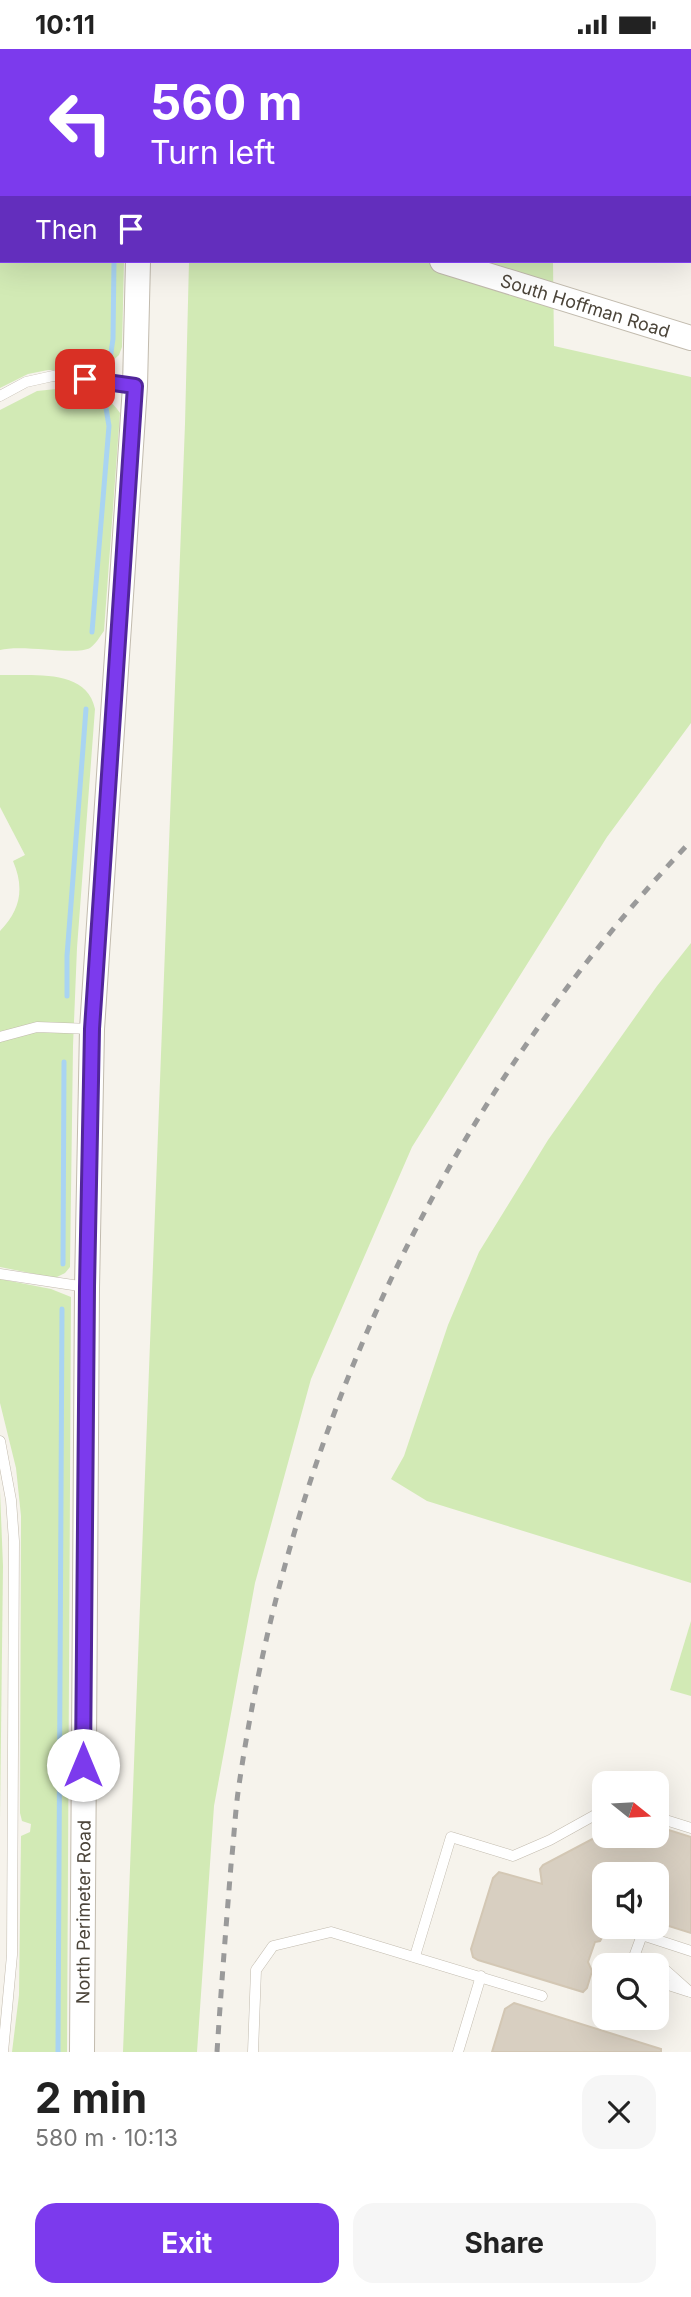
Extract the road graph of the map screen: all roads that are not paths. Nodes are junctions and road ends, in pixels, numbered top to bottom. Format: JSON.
{"nodes":[{"id":1,"x":138,"y":263,"type":"edge"},
{"id":2,"x":448,"y":263,"type":"edge"},
{"id":3,"x":691,"y":338,"type":"edge"},
{"id":4,"x":135,"y":386,"type":"junction"},
{"id":5,"x":0,"y":396,"type":"edge"},
{"id":6,"x":92,"y":1029,"type":"junction"},
{"id":7,"x":0,"y":1037,"type":"edge"},
{"id":8,"x":0,"y":1274,"type":"edge"},
{"id":9,"x":87,"y":1287,"type":"junction"},
{"id":10,"x":0,"y":1441,"type":"edge"},
{"id":11,"x":592,"y":1817,"type":"edge"},
{"id":12,"x":669,"y":1821,"type":"edge"},
{"id":13,"x":691,"y":1828,"type":"edge"},
{"id":14,"x":691,"y":1951,"type":"edge"},
{"id":15,"x":636,"y":1953,"type":"edge"},
{"id":16,"x":415,"y":1956,"type":"junction"},
{"id":17,"x":669,"y":1973,"type":"edge"},
{"id":18,"x":481,"y":1976,"type":"junction"},
{"id":19,"x":669,"y":1985,"type":"edge"},
{"id":20,"x":690,"y":1992,"type":"edge"},
{"id":21,"x":542,"y":1996,"type":"dead end"},
{"id":22,"x":3,"y":2052,"type":"edge"},
{"id":23,"x":82,"y":2052,"type":"edge"},
{"id":24,"x":253,"y":2052,"type":"edge"},
{"id":25,"x":458,"y":2052,"type":"edge"}],
"edges":[{"from":1,"to":4,"type":"street","name":"North Perimeter Road"},
{"from":2,"to":3,"type":"street","name":"South Hoffman Road"},
{"from":4,"to":5,"type":"lane"},
{"from":4,"to":6,"type":"street","name":"North Perimeter Road"},
{"from":6,"to":7,"type":"lane"},
{"from":6,"to":9,"type":"street","name":"North Perimeter Road"},
{"from":8,"to":9,"type":"lane"},
{"from":9,"to":23,"type":"street","name":"North Perimeter Road"},
{"from":10,"to":22,"type":"lane"},
{"from":11,"to":16,"type":"lane"},
{"from":12,"to":13,"type":"lane"},
{"from":14,"to":15,"type":"lane"},
{"from":16,"to":18,"type":"lane"},
{"from":16,"to":24,"type":"lane"},
{"from":17,"to":20,"type":"lane"},
{"from":18,"to":21,"type":"lane"},
{"from":18,"to":25,"type":"lane"},
{"from":19,"to":20,"type":"lane"}]}
